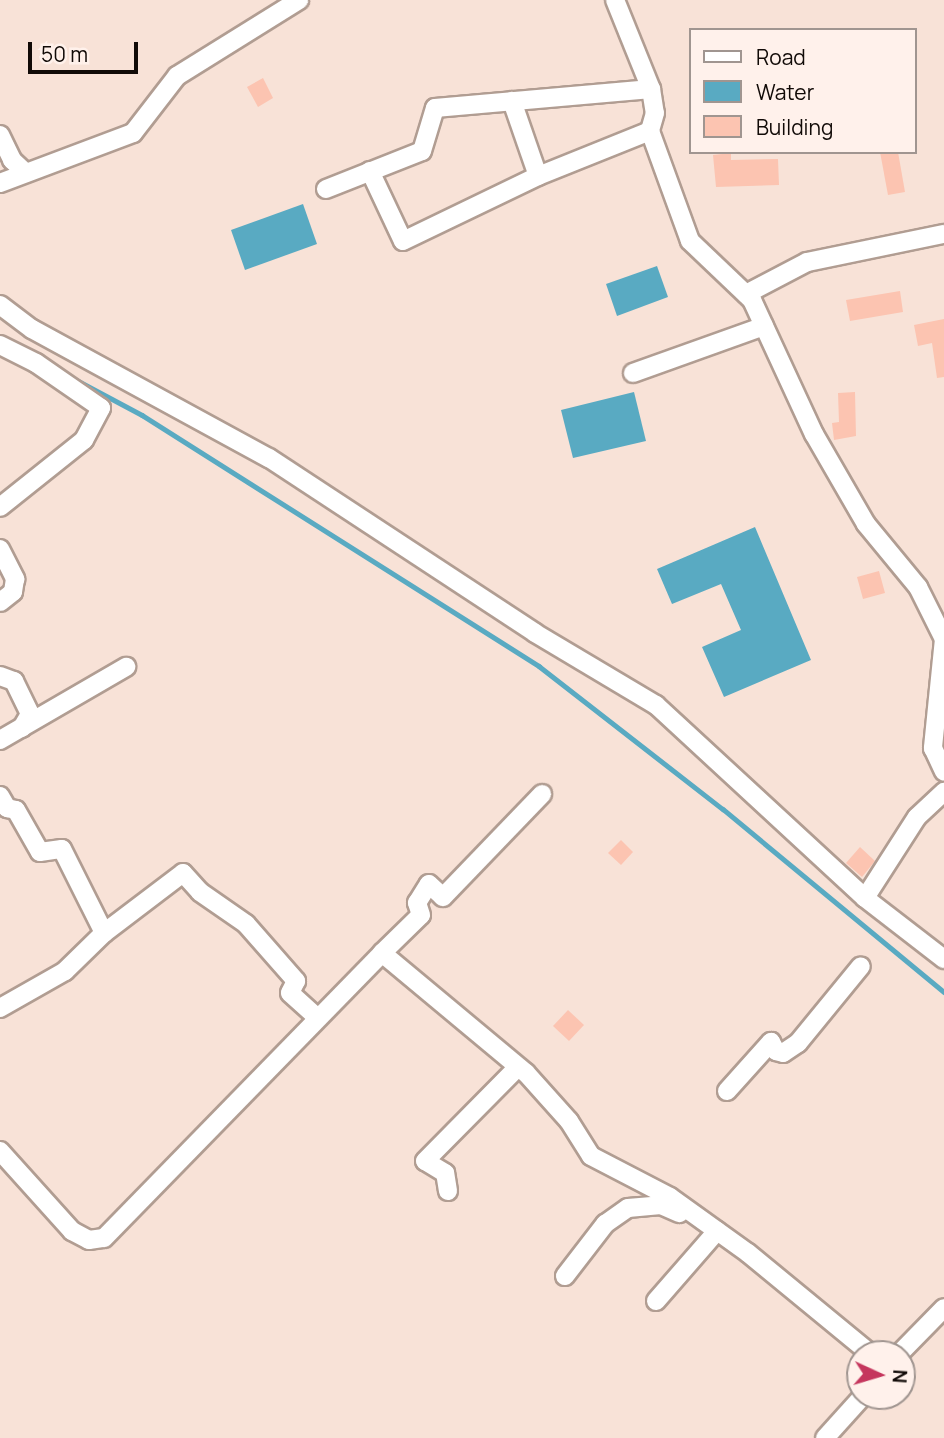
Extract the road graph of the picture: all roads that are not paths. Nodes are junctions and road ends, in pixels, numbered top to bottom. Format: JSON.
{"nodes":[{"id":1,"x":299,"y":0,"type":"edge"},
{"id":2,"x":615,"y":0,"type":"edge"},
{"id":3,"x":651,"y":89,"type":"junction"},
{"id":4,"x":512,"y":101,"type":"junction"},
{"id":5,"x":650,"y":131,"type":"junction"},
{"id":6,"x":0,"y":135,"type":"edge"},
{"id":7,"x":370,"y":171,"type":"junction"},
{"id":8,"x":26,"y":173,"type":"junction"},
{"id":9,"x":538,"y":176,"type":"junction"},
{"id":10,"x":0,"y":183,"type":"edge"},
{"id":11,"x":327,"y":189,"type":"dead end"},
{"id":12,"x":944,"y":234,"type":"edge"},
{"id":13,"x":746,"y":294,"type":"junction"},
{"id":14,"x":0,"y":306,"type":"edge"},
{"id":15,"x":764,"y":326,"type":"junction"},
{"id":16,"x":0,"y":345,"type":"edge"},
{"id":17,"x":633,"y":373,"type":"dead end"},
{"id":18,"x":0,"y":507,"type":"edge"},
{"id":19,"x":0,"y":549,"type":"edge"},
{"id":20,"x":0,"y":602,"type":"edge"},
{"id":21,"x":126,"y":667,"type":"dead end"},
{"id":22,"x":0,"y":676,"type":"edge"},
{"id":23,"x":22,"y":728,"type":"junction"},
{"id":24,"x":0,"y":740,"type":"edge"},
{"id":25,"x":944,"y":772,"type":"edge"},
{"id":26,"x":944,"y":792,"type":"edge"},
{"id":27,"x":542,"y":794,"type":"dead end"},
{"id":28,"x":0,"y":796,"type":"edge"},
{"id":29,"x":865,"y":898,"type":"junction"},
{"id":30,"x":104,"y":933,"type":"junction"},
{"id":31,"x":382,"y":953,"type":"junction"},
{"id":32,"x":944,"y":959,"type":"edge"},
{"id":33,"x":861,"y":966,"type":"dead end"},
{"id":34,"x":0,"y":1008,"type":"edge"},
{"id":35,"x":317,"y":1017,"type":"junction"},
{"id":36,"x":518,"y":1067,"type":"junction"},
{"id":37,"x":727,"y":1091,"type":"dead end"},
{"id":38,"x":0,"y":1151,"type":"edge"},
{"id":39,"x":448,"y":1191,"type":"dead end"},
{"id":40,"x":689,"y":1211,"type":"junction"},
{"id":41,"x":717,"y":1231,"type":"junction"},
{"id":42,"x":565,"y":1276,"type":"dead end"},
{"id":43,"x":656,"y":1301,"type":"dead end"},
{"id":44,"x":944,"y":1308,"type":"edge"},
{"id":45,"x":853,"y":1340,"type":"edge"},
{"id":46,"x":913,"y":1340,"type":"edge"},
{"id":47,"x":850,"y":1410,"type":"edge"},
{"id":48,"x":825,"y":1438,"type":"edge"}],
"edges":[{"from":1,"to":8,"type":"street"},
{"from":2,"to":3,"type":"street"},
{"from":3,"to":4,"type":"street"},
{"from":3,"to":5,"type":"street"},
{"from":4,"to":7,"type":"street"},
{"from":4,"to":9,"type":"street"},
{"from":5,"to":9,"type":"street"},
{"from":5,"to":13,"type":"street"},
{"from":6,"to":8,"type":"street"},
{"from":7,"to":9,"type":"street"},
{"from":7,"to":11,"type":"street"},
{"from":8,"to":10,"type":"street"},
{"from":12,"to":13,"type":"street"},
{"from":13,"to":15,"type":"street"},
{"from":14,"to":29,"type":"street"},
{"from":15,"to":17,"type":"street"},
{"from":15,"to":25,"type":"street"},
{"from":16,"to":18,"type":"street"},
{"from":19,"to":20,"type":"street"},
{"from":21,"to":23,"type":"street"},
{"from":22,"to":23,"type":"street"},
{"from":23,"to":24,"type":"street"},
{"from":26,"to":29,"type":"street"},
{"from":27,"to":31,"type":"street"},
{"from":28,"to":30,"type":"street"},
{"from":29,"to":32,"type":"street"},
{"from":30,"to":34,"type":"street"},
{"from":30,"to":35,"type":"street"},
{"from":31,"to":35,"type":"street"},
{"from":31,"to":36,"type":"street"},
{"from":33,"to":37,"type":"street"},
{"from":35,"to":38,"type":"street"},
{"from":36,"to":39,"type":"street"},
{"from":36,"to":40,"type":"street"},
{"from":40,"to":41,"type":"street"},
{"from":40,"to":42,"type":"street"},
{"from":41,"to":43,"type":"street"},
{"from":41,"to":45,"type":"street"},
{"from":44,"to":46,"type":"street"},
{"from":47,"to":48,"type":"street"}]}
